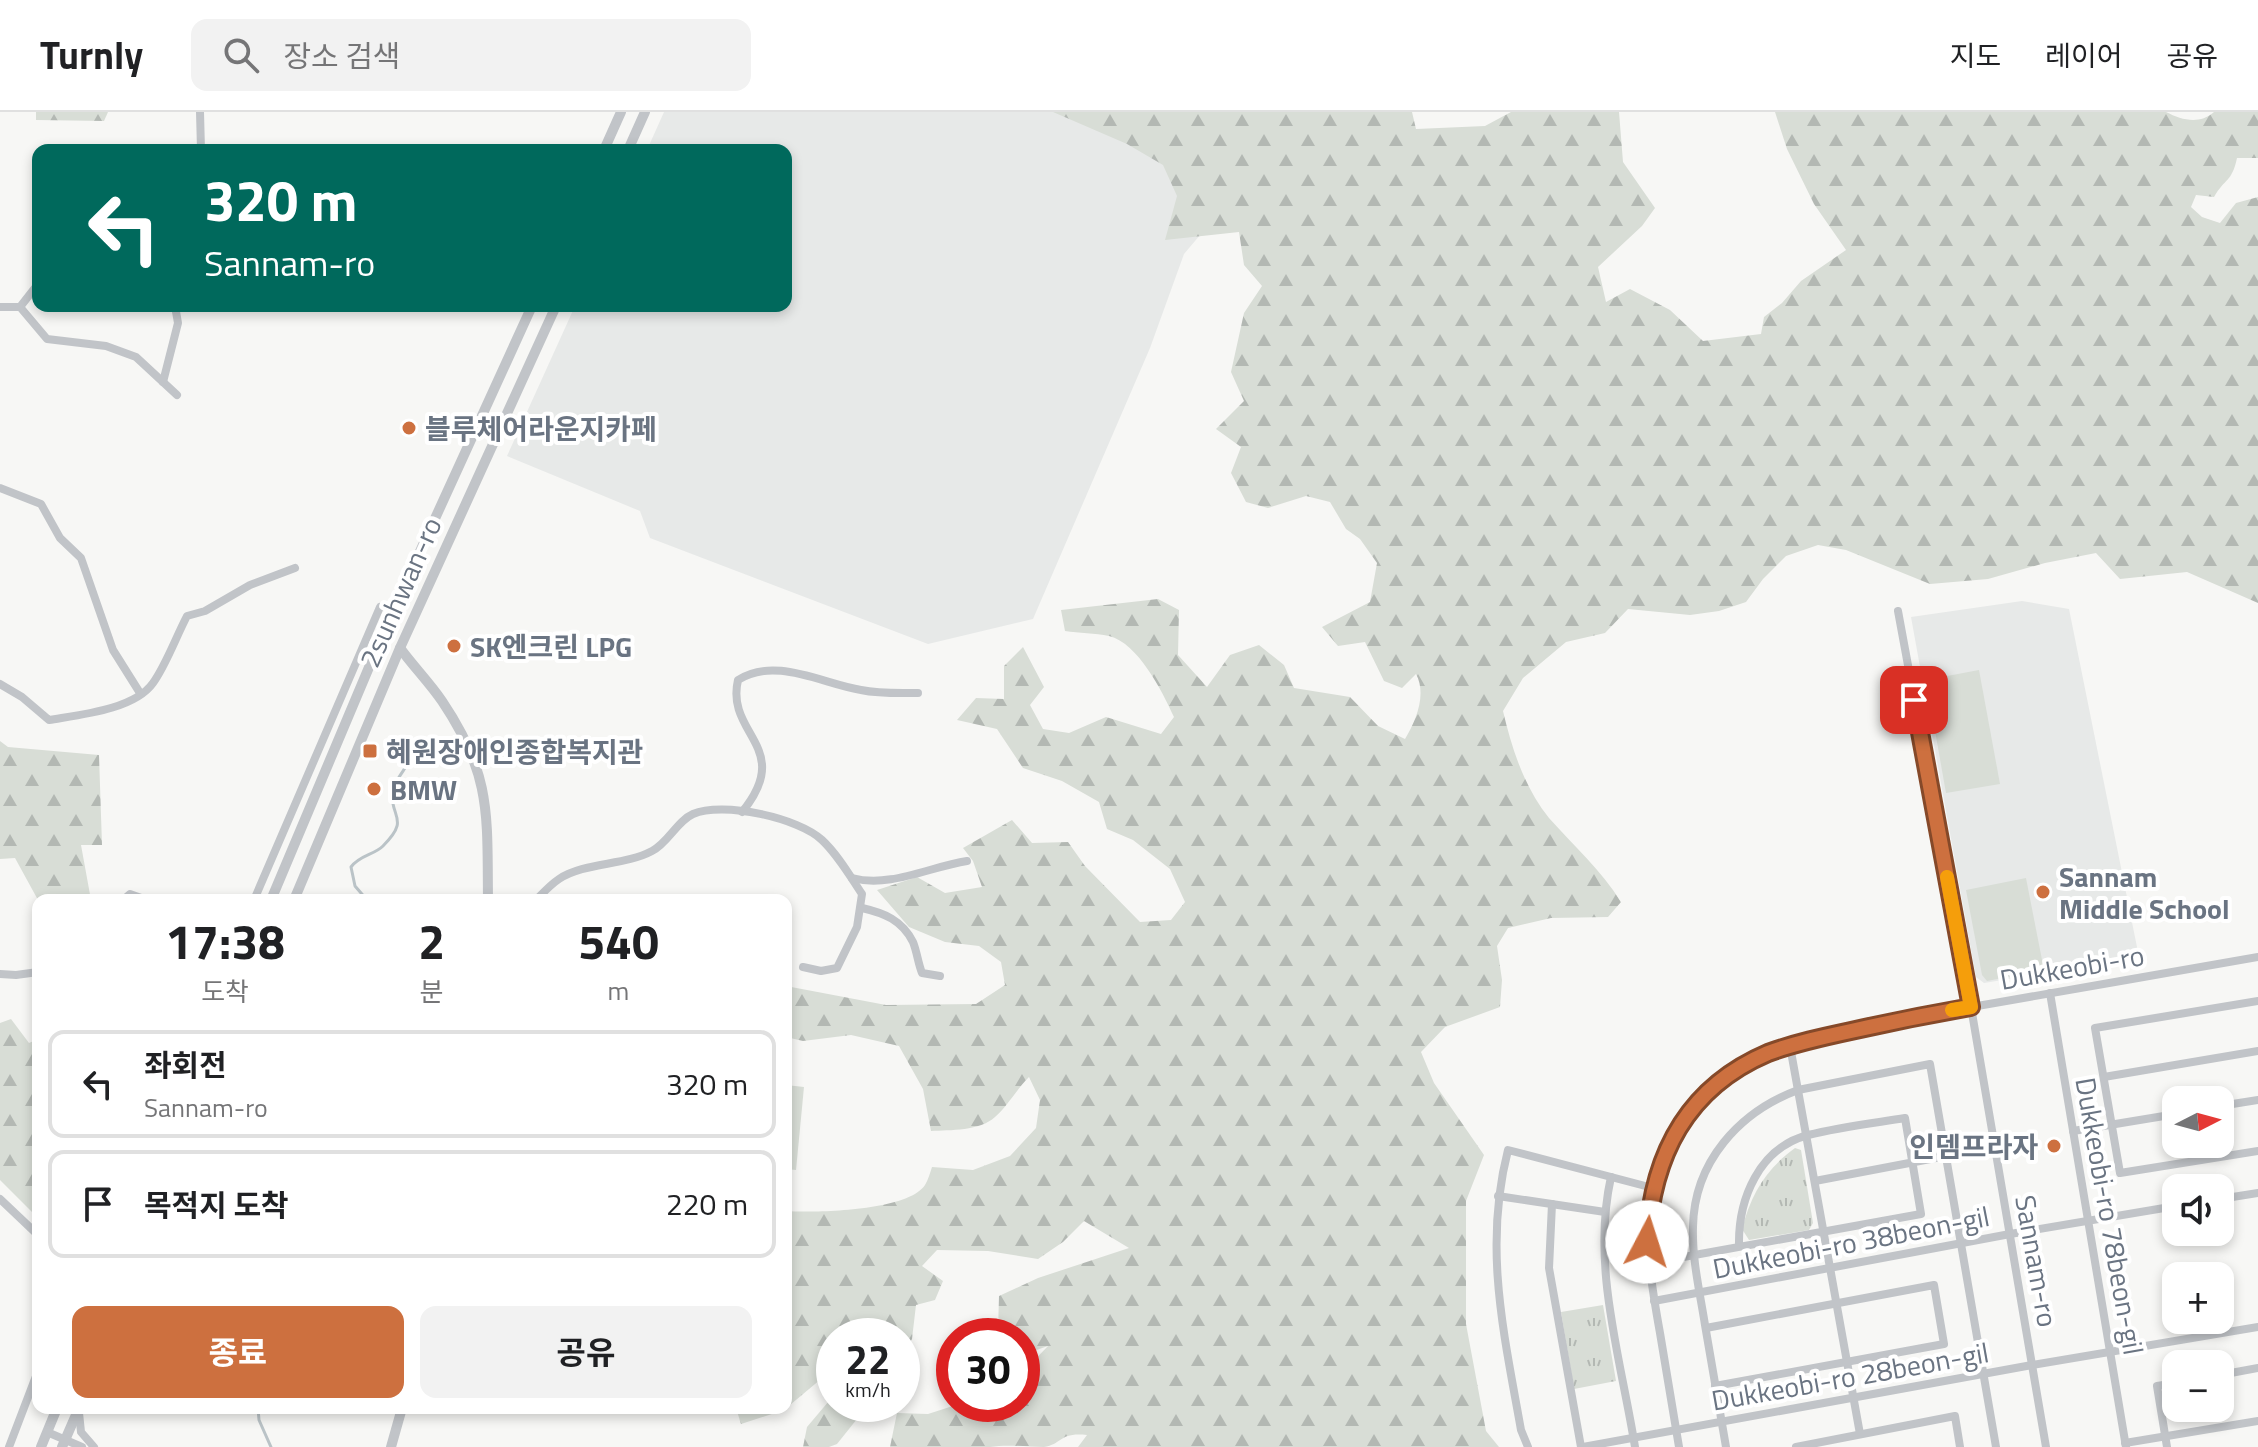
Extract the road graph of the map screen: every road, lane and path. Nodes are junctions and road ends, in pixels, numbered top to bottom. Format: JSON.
{"nodes":[{"id":1,"x":200,"y":112,"type":"edge"},
{"id":2,"x":621,"y":112,"type":"edge"},
{"id":3,"x":645,"y":112,"type":"edge"},
{"id":4,"x":201,"y":144,"type":"edge"},
{"id":5,"x":607,"y":144,"type":"edge"},
{"id":6,"x":631,"y":144,"type":"edge"},
{"id":7,"x":32,"y":292,"type":"edge"},
{"id":8,"x":0,"y":307,"type":"edge"},
{"id":9,"x":20,"y":307,"type":"junction"},
{"id":10,"x":176,"y":312,"type":"edge"},
{"id":11,"x":529,"y":312,"type":"edge"},
{"id":12,"x":553,"y":312,"type":"edge"},
{"id":13,"x":163,"y":382,"type":"junction"},
{"id":14,"x":177,"y":395,"type":"dead end"},
{"id":15,"x":0,"y":488,"type":"edge"},
{"id":16,"x":295,"y":568,"type":"dead end"},
{"id":17,"x":380,"y":607,"type":"dead end"},
{"id":18,"x":1898,"y":611,"type":"dead end"},
{"id":19,"x":400,"y":648,"type":"junction"},
{"id":20,"x":0,"y":684,"type":"edge"},
{"id":21,"x":140,"y":693,"type":"junction"},
{"id":22,"x":918,"y":693,"type":"dead end"},
{"id":23,"x":742,"y":812,"type":"junction"},
{"id":24,"x":967,"y":861,"type":"dead end"},
{"id":25,"x":851,"y":878,"type":"junction"},
{"id":26,"x":257,"y":894,"type":"edge"},
{"id":27,"x":274,"y":894,"type":"edge"},
{"id":28,"x":297,"y":894,"type":"edge"},
{"id":29,"x":488,"y":894,"type":"edge"},
{"id":30,"x":543,"y":894,"type":"edge"},
{"id":31,"x":862,"y":908,"type":"junction"},
{"id":32,"x":2258,"y":957,"type":"edge"},
{"id":33,"x":803,"y":967,"type":"dead end"},
{"id":34,"x":32,"y":973,"type":"edge"},
{"id":35,"x":0,"y":974,"type":"edge"},
{"id":36,"x":940,"y":976,"type":"dead end"},
{"id":37,"x":2050,"y":993,"type":"junction"},
{"id":38,"x":2258,"y":1001,"type":"edge"},
{"id":39,"x":1971,"y":1007,"type":"junction"},
{"id":40,"x":1790,"y":1046,"type":"junction"},
{"id":41,"x":2258,"y":1051,"type":"edge"},
{"id":42,"x":2104,"y":1077,"type":"junction"},
{"id":43,"x":1798,"y":1090,"type":"junction"},
{"id":44,"x":2258,"y":1100,"type":"edge"},
{"id":45,"x":2234,"y":1104,"type":"edge"},
{"id":46,"x":2162,"y":1116,"type":"edge"},
{"id":47,"x":2112,"y":1124,"type":"junction"},
{"id":48,"x":2073,"y":1131,"type":"junction"},
{"id":49,"x":1806,"y":1135,"type":"junction"},
{"id":50,"x":2258,"y":1151,"type":"edge"},
{"id":51,"x":1946,"y":1156,"type":"junction"},
{"id":52,"x":1913,"y":1162,"type":"junction"},
{"id":53,"x":1611,"y":1177,"type":"junction"},
{"id":54,"x":1815,"y":1181,"type":"junction"},
{"id":55,"x":1653,"y":1188,"type":"junction"},
{"id":56,"x":2258,"y":1193,"type":"edge"},
{"id":57,"x":1498,"y":1196,"type":"junction"},
{"id":58,"x":2234,"y":1197,"type":"edge"},
{"id":59,"x":0,"y":1199,"type":"edge"},
{"id":60,"x":1552,"y":1204,"type":"junction"},
{"id":61,"x":2162,"y":1208,"type":"edge"},
{"id":62,"x":1605,"y":1212,"type":"junction"},
{"id":63,"x":2088,"y":1221,"type":"junction"},
{"id":64,"x":32,"y":1229,"type":"edge"},
{"id":65,"x":1824,"y":1231,"type":"junction"},
{"id":66,"x":2010,"y":1234,"type":"junction"},
{"id":67,"x":1962,"y":1243,"type":"junction"},
{"id":68,"x":1739,"y":1246,"type":"junction"},
{"id":69,"x":1694,"y":1255,"type":"junction"},
{"id":70,"x":1667,"y":1260,"type":"dead end"},
{"id":71,"x":1830,"y":1267,"type":"junction"},
{"id":72,"x":1700,"y":1292,"type":"junction"},
{"id":73,"x":1654,"y":1301,"type":"junction"},
{"id":74,"x":1837,"y":1303,"type":"junction"},
{"id":75,"x":2258,"y":1327,"type":"edge"},
{"id":76,"x":1706,"y":1328,"type":"junction"},
{"id":77,"x":2110,"y":1351,"type":"junction"},
{"id":78,"x":1847,"y":1362,"type":"junction"},
{"id":79,"x":2032,"y":1365,"type":"junction"},
{"id":80,"x":2258,"y":1368,"type":"edge"},
{"id":81,"x":2234,"y":1372,"type":"edge"},
{"id":82,"x":1984,"y":1373,"type":"junction"},
{"id":83,"x":2162,"y":1385,"type":"edge"},
{"id":84,"x":1715,"y":1386,"type":"junction"},
{"id":85,"x":32,"y":1387,"type":"edge"},
{"id":86,"x":1853,"y":1397,"type":"junction"},
{"id":87,"x":54,"y":1414,"type":"edge"},
{"id":88,"x":76,"y":1414,"type":"edge"},
{"id":89,"x":79,"y":1414,"type":"edge"},
{"id":90,"x":400,"y":1414,"type":"edge"},
{"id":91,"x":2162,"y":1417,"type":"edge"},
{"id":92,"x":2258,"y":1421,"type":"edge"},
{"id":93,"x":1722,"y":1422,"type":"junction"},
{"id":94,"x":2163,"y":1422,"type":"edge"},
{"id":95,"x":1676,"y":1430,"type":"junction"},
{"id":96,"x":47,"y":1432,"type":"junction"},
{"id":97,"x":1860,"y":1434,"type":"junction"},
{"id":98,"x":2165,"y":1436,"type":"junction"},
{"id":99,"x":1634,"y":1442,"type":"edge"},
{"id":100,"x":64,"y":1443,"type":"edge"},
{"id":101,"x":2126,"y":1445,"type":"edge"},
{"id":102,"x":9,"y":1447,"type":"edge"},
{"id":103,"x":41,"y":1447,"type":"edge"},
{"id":104,"x":82,"y":1447,"type":"edge"},
{"id":105,"x":94,"y":1447,"type":"edge"},
{"id":106,"x":391,"y":1447,"type":"edge"},
{"id":107,"x":1528,"y":1447,"type":"edge"},
{"id":108,"x":1582,"y":1447,"type":"edge"},
{"id":109,"x":1679,"y":1447,"type":"edge"},
{"id":110,"x":1726,"y":1447,"type":"edge"},
{"id":111,"x":1796,"y":1447,"type":"edge"},
{"id":112,"x":1960,"y":1447,"type":"edge"},
{"id":113,"x":1996,"y":1447,"type":"edge"},
{"id":114,"x":2046,"y":1447,"type":"edge"},
{"id":115,"x":2167,"y":1447,"type":"edge"}],
"edges":[{"from":1,"to":4,"type":"street"},
{"from":2,"to":5,"type":"street"},
{"from":3,"to":6,"type":"street"},
{"from":7,"to":9,"type":"street"},
{"from":8,"to":9,"type":"street"},
{"from":9,"to":13,"type":"street"},
{"from":10,"to":13,"type":"street"},
{"from":11,"to":27,"type":"street","name":"2sunhwan-ro"},
{"from":12,"to":19,"type":"street","name":"2sunhwan-ro"},
{"from":13,"to":14,"type":"street"},
{"from":15,"to":21,"type":"street"},
{"from":16,"to":21,"type":"street"},
{"from":17,"to":26,"type":"street"},
{"from":18,"to":39,"type":"street","name":"Sannam-ro"},
{"from":19,"to":28,"type":"street","name":"2sunhwan-ro"},
{"from":19,"to":29,"type":"street"},
{"from":20,"to":21,"type":"street"},
{"from":22,"to":23,"type":"street"},
{"from":23,"to":25,"type":"street"},
{"from":23,"to":30,"type":"street"},
{"from":24,"to":25,"type":"street"},
{"from":25,"to":31,"type":"street"},
{"from":31,"to":33,"type":"street"},
{"from":31,"to":36,"type":"street"},
{"from":32,"to":37,"type":"street","name":"Dukkeobi-ro"},
{"from":34,"to":35,"type":"street"},
{"from":37,"to":39,"type":"street","name":"Dukkeobi-ro"},
{"from":37,"to":48,"type":"street","name":"Dukkeobi-ro 78beon-gil"},
{"from":38,"to":42,"type":"street"},
{"from":39,"to":40,"type":"street","name":"Dukkeobi-ro"},
{"from":39,"to":66,"type":"street","name":"Sannam-ro"},
{"from":40,"to":43,"type":"street"},
{"from":40,"to":55,"type":"street","name":"Dukkeobi-ro"},
{"from":41,"to":42,"type":"street"},
{"from":42,"to":47,"type":"street"},
{"from":43,"to":49,"type":"street"},
{"from":43,"to":51,"type":"street","name":"Dukkeobi-ro 38beon-gil"},
{"from":43,"to":69,"type":"street","name":"Dukkeobi-ro 38beon-gil"},
{"from":44,"to":45,"type":"street"},
{"from":46,"to":47,"type":"street","name":"Dukkeobi-ro 78beon-gil"},
{"from":47,"to":48,"type":"street","name":"Dukkeobi-ro 78beon-gil"},
{"from":47,"to":50,"type":"street"},
{"from":48,"to":63,"type":"street","name":"Dukkeobi-ro 78beon-gil"},
{"from":49,"to":52,"type":"street"},
{"from":49,"to":54,"type":"street"},
{"from":49,"to":68,"type":"street"},
{"from":51,"to":52,"type":"street"},
{"from":51,"to":67,"type":"street"},
{"from":52,"to":54,"type":"street"},
{"from":52,"to":65,"type":"street"},
{"from":53,"to":55,"type":"street"},
{"from":53,"to":57,"type":"street"},
{"from":53,"to":62,"type":"street"},
{"from":54,"to":65,"type":"street"},
{"from":55,"to":73,"type":"street","name":"Dukkeobi-ro"},
{"from":56,"to":58,"type":"street"},
{"from":57,"to":60,"type":"street"},
{"from":57,"to":107,"type":"street"},
{"from":59,"to":64,"type":"street"},
{"from":60,"to":62,"type":"street"},
{"from":60,"to":108,"type":"street"},
{"from":61,"to":63,"type":"street","name":"Dukkeobi-ro 38beon-gil"},
{"from":62,"to":99,"type":"street"},
{"from":63,"to":66,"type":"street","name":"Dukkeobi-ro 38beon-gil"},
{"from":63,"to":77,"type":"street","name":"Dukkeobi-ro 78beon-gil"},
{"from":65,"to":68,"type":"street"},
{"from":65,"to":71,"type":"street"},
{"from":66,"to":67,"type":"street","name":"Dukkeobi-ro 38beon-gil"},
{"from":66,"to":79,"type":"street","name":"Sannam-ro"},
{"from":67,"to":71,"type":"street","name":"Dukkeobi-ro 38beon-gil"},
{"from":67,"to":82,"type":"street"},
{"from":68,"to":69,"type":"street"},
{"from":69,"to":70,"type":"street"},
{"from":69,"to":72,"type":"street","name":"Dukkeobi-ro 38beon-gil"},
{"from":71,"to":72,"type":"street","name":"Dukkeobi-ro 38beon-gil"},
{"from":71,"to":74,"type":"street"},
{"from":72,"to":73,"type":"street","name":"Dukkeobi-ro 38beon-gil"},
{"from":72,"to":76,"type":"street"},
{"from":73,"to":95,"type":"street","name":"Dukkeobi-ro"},
{"from":74,"to":76,"type":"street"},
{"from":74,"to":78,"type":"street"},
{"from":74,"to":78,"type":"street"},
{"from":75,"to":77,"type":"street","name":"Dukkeobi-ro 28beon-gil"},
{"from":76,"to":84,"type":"street"},
{"from":77,"to":79,"type":"street","name":"Dukkeobi-ro 28beon-gil"},
{"from":77,"to":101,"type":"street","name":"Dukkeobi-ro 78beon-gil"},
{"from":78,"to":84,"type":"street"},
{"from":78,"to":86,"type":"street"},
{"from":79,"to":82,"type":"street","name":"Dukkeobi-ro 28beon-gil"},
{"from":79,"to":114,"type":"street","name":"Sannam-ro"},
{"from":80,"to":81,"type":"street"},
{"from":82,"to":86,"type":"street","name":"Dukkeobi-ro 28beon-gil"},
{"from":82,"to":113,"type":"street"},
{"from":83,"to":91,"type":"street"},
{"from":84,"to":93,"type":"street"},
{"from":85,"to":102,"type":"street"},
{"from":86,"to":93,"type":"street","name":"Dukkeobi-ro 28beon-gil"},
{"from":86,"to":97,"type":"street"},
{"from":87,"to":96,"type":"street"},
{"from":88,"to":100,"type":"street"},
{"from":89,"to":105,"type":"street"},
{"from":90,"to":106,"type":"street"},
{"from":92,"to":98,"type":"street"},
{"from":93,"to":95,"type":"street","name":"Dukkeobi-ro 28beon-gil"},
{"from":93,"to":110,"type":"street"},
{"from":94,"to":98,"type":"street"},
{"from":95,"to":99,"type":"street","name":"Dukkeobi-ro 28beon-gil"},
{"from":95,"to":109,"type":"street","name":"Dukkeobi-ro"},
{"from":96,"to":100,"type":"street"},
{"from":96,"to":103,"type":"street"},
{"from":97,"to":111,"type":"street"},
{"from":97,"to":112,"type":"street"},
{"from":98,"to":101,"type":"street"},
{"from":98,"to":115,"type":"street"},
{"from":99,"to":108,"type":"street","name":"Dukkeobi-ro 28beon-gil"},
{"from":100,"to":104,"type":"street"}]}
